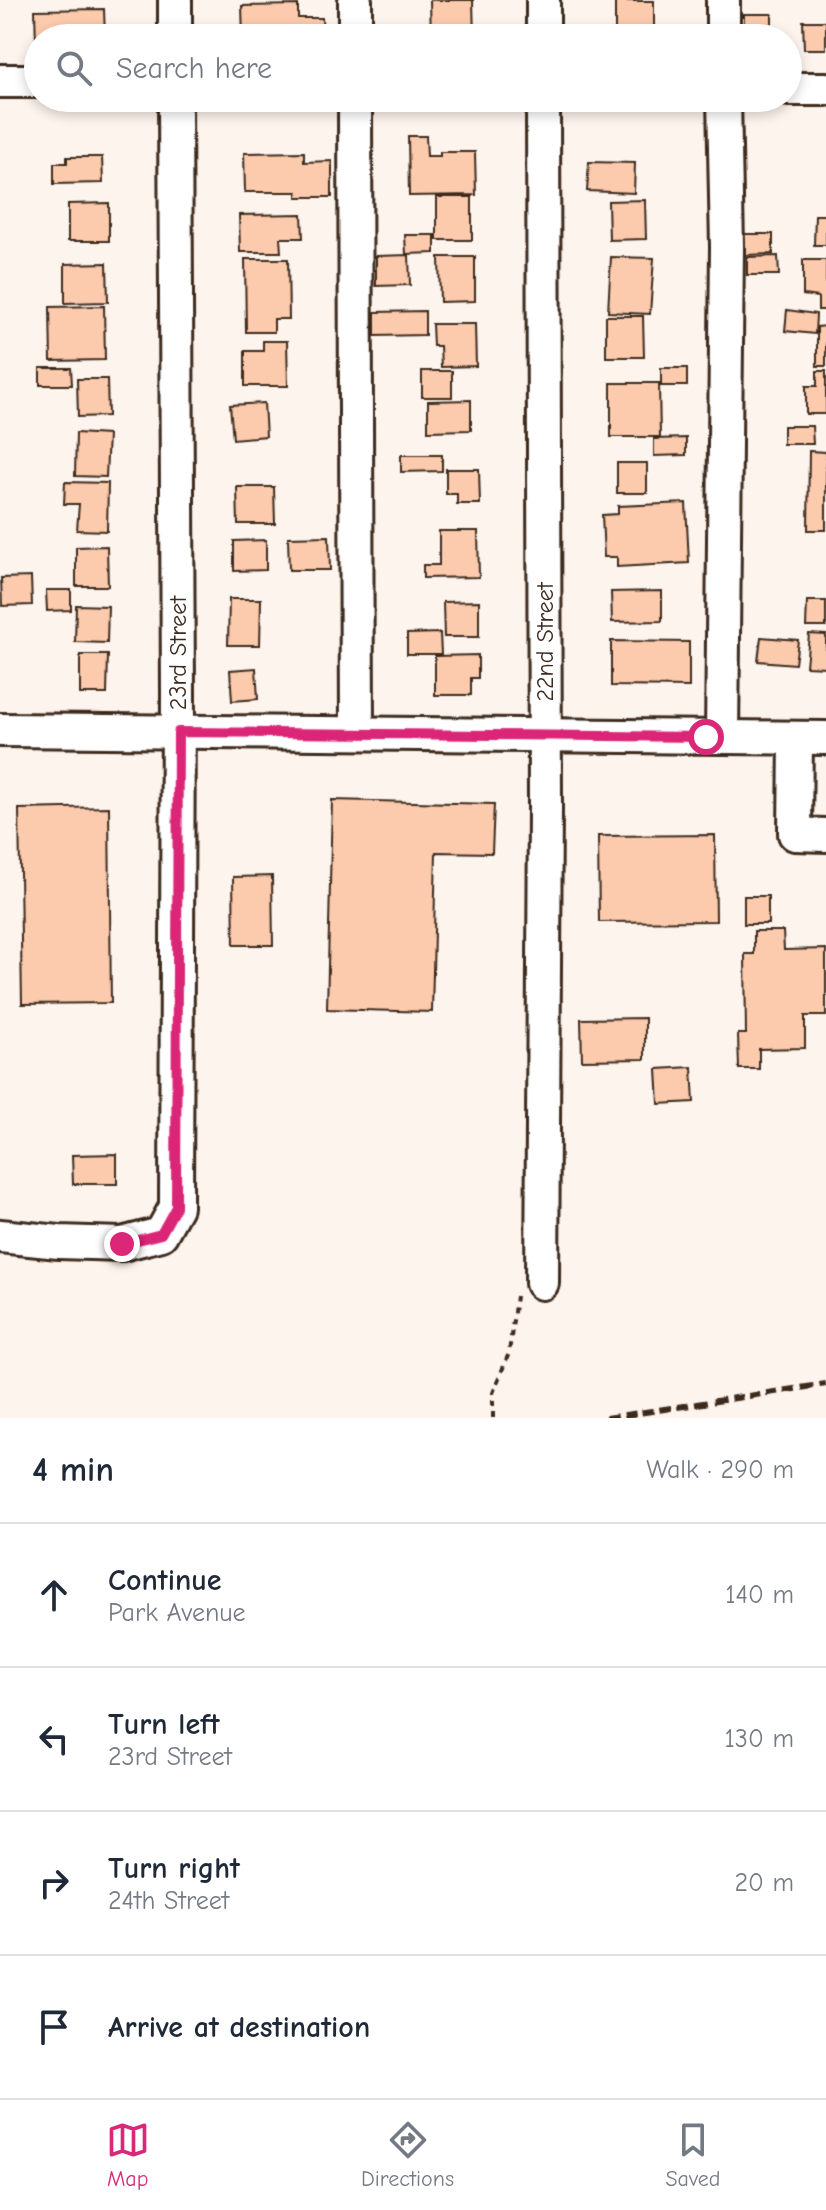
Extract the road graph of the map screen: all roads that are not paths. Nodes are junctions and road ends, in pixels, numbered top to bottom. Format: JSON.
{"nodes":[{"id":1,"x":175,"y":0,"type":"edge"},
{"id":2,"x":355,"y":0,"type":"edge"},
{"id":3,"x":543,"y":0,"type":"edge"},
{"id":4,"x":723,"y":0,"type":"edge"},
{"id":5,"x":175,"y":24,"type":"edge"},
{"id":6,"x":355,"y":24,"type":"edge"},
{"id":7,"x":543,"y":24,"type":"edge"},
{"id":8,"x":723,"y":24,"type":"edge"},
{"id":9,"x":0,"y":81,"type":"edge"},
{"id":10,"x":24,"y":81,"type":"edge"},
{"id":11,"x":802,"y":89,"type":"edge"},
{"id":12,"x":826,"y":89,"type":"edge"},
{"id":13,"x":175,"y":112,"type":"edge"},
{"id":14,"x":355,"y":112,"type":"edge"},
{"id":15,"x":543,"y":112,"type":"edge"},
{"id":16,"x":724,"y":112,"type":"edge"},
{"id":17,"x":0,"y":730,"type":"edge"},
{"id":18,"x":178,"y":732,"type":"junction"},
{"id":19,"x":357,"y":733,"type":"junction"},
{"id":20,"x":545,"y":735,"type":"junction"},
{"id":21,"x":722,"y":737,"type":"junction"},
{"id":22,"x":811,"y":738,"type":"edge"},
{"id":23,"x":826,"y":835,"type":"edge"},
{"id":24,"x":0,"y":1236,"type":"edge"},
{"id":25,"x":529,"y":1287,"type":"road end"}],
"edges":[{"from":1,"to":5,"type":"street"},
{"from":2,"to":6,"type":"street"},
{"from":3,"to":7,"type":"street"},
{"from":4,"to":8,"type":"street"},
{"from":9,"to":10,"type":"street"},
{"from":11,"to":12,"type":"street"},
{"from":13,"to":18,"type":"street","name":"23rd Street"},
{"from":14,"to":19,"type":"street"},
{"from":15,"to":20,"type":"street","name":"22nd Street"},
{"from":16,"to":21,"type":"street"},
{"from":17,"to":18,"type":"street"},
{"from":18,"to":19,"type":"street"},
{"from":18,"to":24,"type":"street","name":"23rd Street"},
{"from":19,"to":20,"type":"street"},
{"from":20,"to":21,"type":"street"},
{"from":20,"to":25,"type":"street","name":"22nd Street"},
{"from":21,"to":22,"type":"street"},
{"from":22,"to":23,"type":"street"}]}
